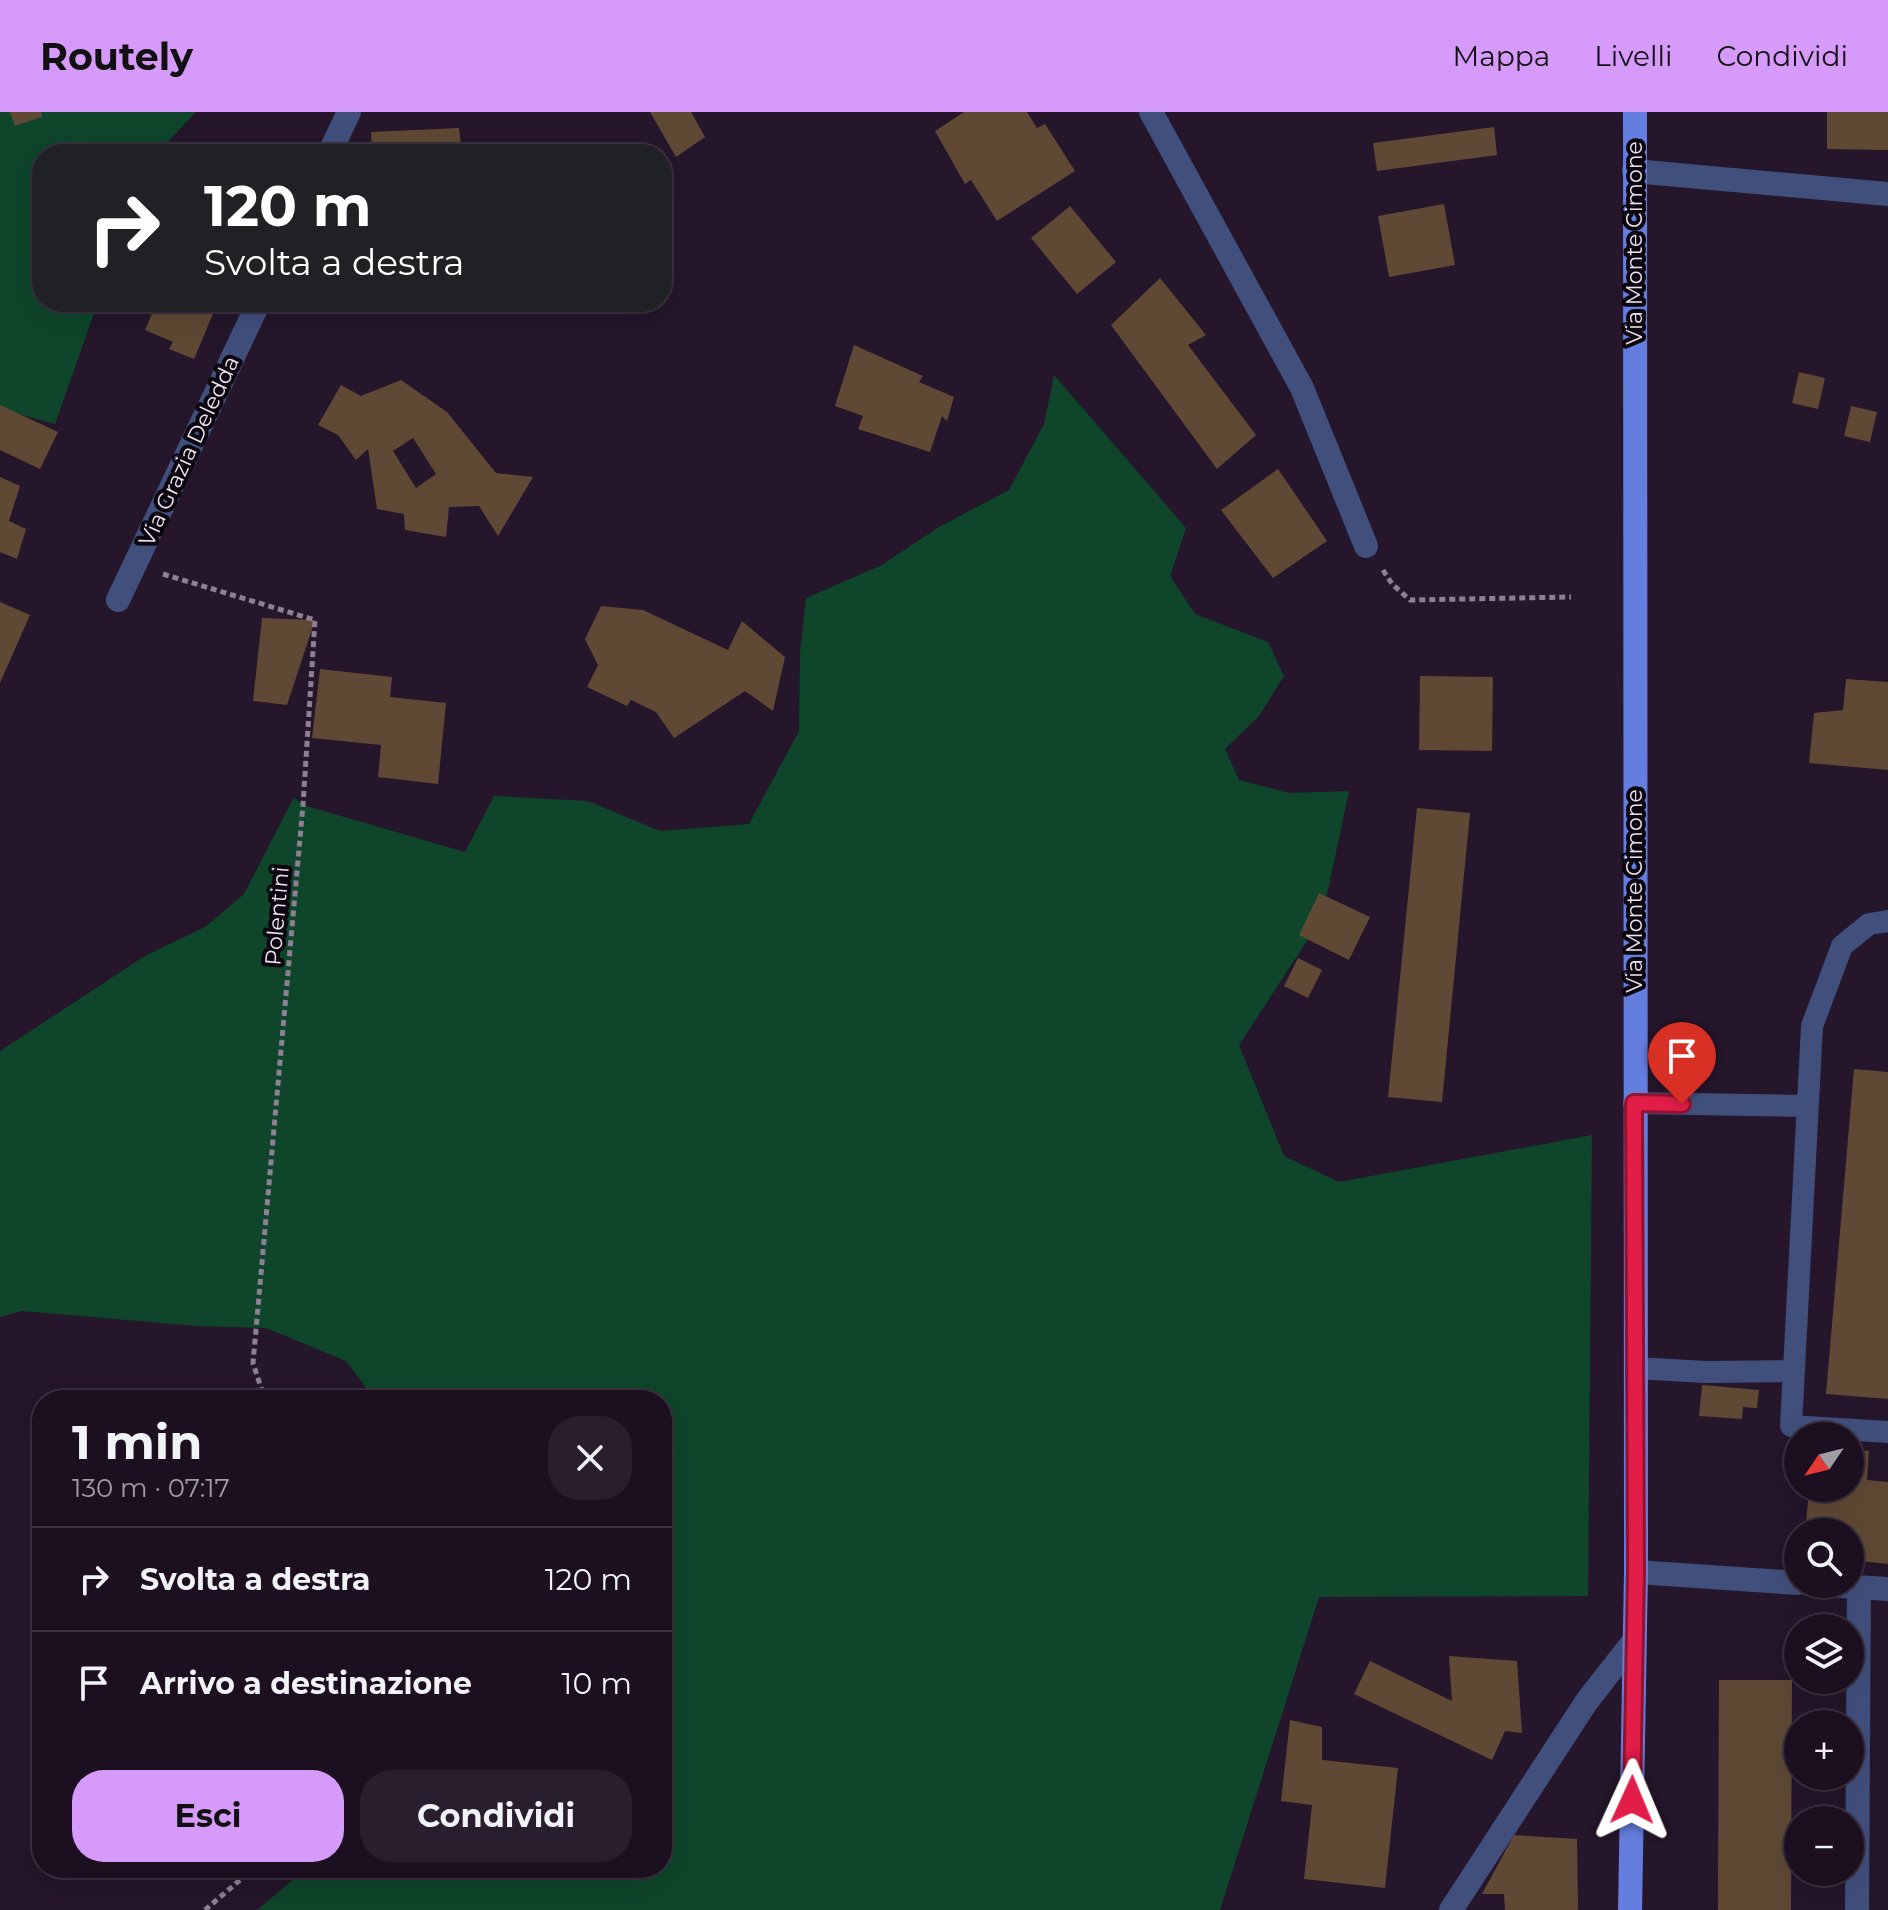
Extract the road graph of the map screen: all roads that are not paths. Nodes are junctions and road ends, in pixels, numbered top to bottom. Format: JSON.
{"nodes":[{"id":1,"x":349,"y":112,"type":"edge"},
{"id":2,"x":1151,"y":112,"type":"edge"},
{"id":3,"x":1635,"y":112,"type":"edge"},
{"id":4,"x":334,"y":144,"type":"edge"},
{"id":5,"x":1634,"y":171,"type":"junction"},
{"id":6,"x":1888,"y":194,"type":"edge"},
{"id":7,"x":254,"y":312,"type":"edge"},
{"id":8,"x":1366,"y":546,"type":"road end"},
{"id":9,"x":118,"y":600,"type":"dead end"},
{"id":10,"x":1888,"y":921,"type":"edge"},
{"id":11,"x":1634,"y":1103,"type":"junction"},
{"id":12,"x":1807,"y":1106,"type":"junction"},
{"id":13,"x":1635,"y":1368,"type":"junction"},
{"id":14,"x":1793,"y":1371,"type":"junction"},
{"id":15,"x":1888,"y":1432,"type":"edge"},
{"id":16,"x":1636,"y":1572,"type":"junction"},
{"id":17,"x":1784,"y":1582,"type":"edge"},
{"id":18,"x":1864,"y":1587,"type":"edge"},
{"id":19,"x":1888,"y":1589,"type":"edge"},
{"id":20,"x":1859,"y":1598,"type":"edge"},
{"id":21,"x":1634,"y":1641,"type":"junction"},
{"id":22,"x":1451,"y":1910,"type":"edge"},
{"id":23,"x":1630,"y":1910,"type":"edge"},
{"id":24,"x":1857,"y":1910,"type":"edge"}],
"edges":[{"from":1,"to":4,"type":"street"},
{"from":2,"to":8,"type":"street"},
{"from":3,"to":5,"type":"main road","name":"Via Monte Cimone"},
{"from":5,"to":6,"type":"street"},
{"from":5,"to":11,"type":"main road","name":"Via Monte Cimone"},
{"from":7,"to":9,"type":"street","name":"Via Grazia Deledda"},
{"from":10,"to":12,"type":"lane"},
{"from":11,"to":12,"type":"lane"},
{"from":11,"to":13,"type":"main road","name":"Via Monte Cimone"},
{"from":12,"to":14,"type":"lane"},
{"from":13,"to":14,"type":"lane"},
{"from":13,"to":16,"type":"main road","name":"Via Monte Cimone"},
{"from":14,"to":15,"type":"lane"},
{"from":16,"to":17,"type":"street"},
{"from":16,"to":21,"type":"main road","name":"Via Monte Cimone"},
{"from":18,"to":19,"type":"street"},
{"from":20,"to":24,"type":"street"},
{"from":21,"to":22,"type":"street"},
{"from":21,"to":23,"type":"main road","name":"Via Monte Cimone"}]}
